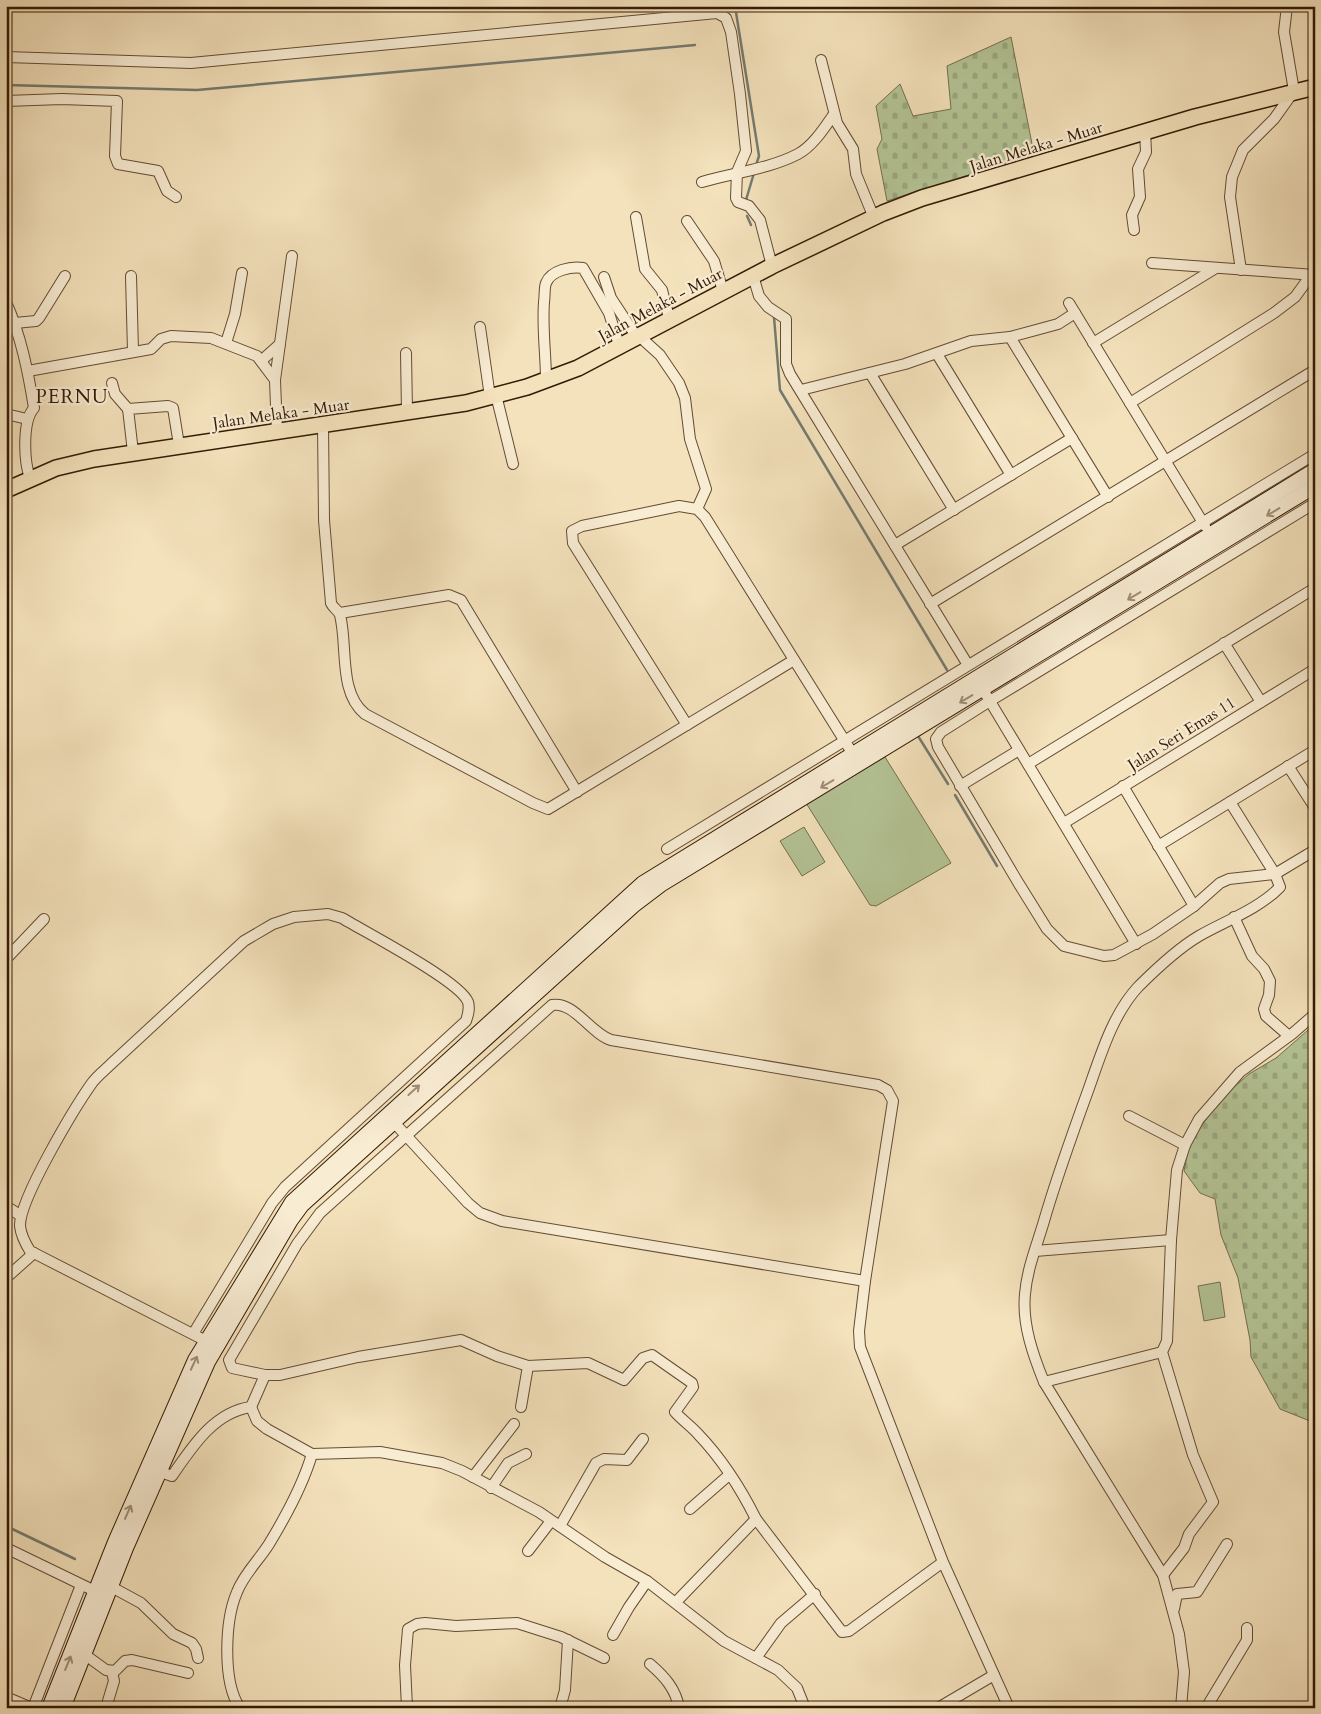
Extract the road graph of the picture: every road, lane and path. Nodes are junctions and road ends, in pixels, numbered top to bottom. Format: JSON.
{"nodes":[{"id":1,"x":1287,"y":6,"type":"edge"},
{"id":2,"x":6,"y":57,"type":"edge"},
{"id":3,"x":821,"y":60,"type":"dead end"},
{"id":4,"x":1315,"y":87,"type":"edge"},
{"id":5,"x":1294,"y":92,"type":"junction"},
{"id":6,"x":6,"y":101,"type":"edge"},
{"id":7,"x":834,"y":114,"type":"junction"},
{"id":8,"x":1145,"y":132,"type":"junction"},
{"id":9,"x":741,"y":172,"type":"junction"},
{"id":10,"x":702,"y":182,"type":"dead end"},
{"id":11,"x":176,"y":197,"type":"dead end"},
{"id":12,"x":636,"y":217,"type":"dead end"},
{"id":13,"x":874,"y":218,"type":"junction"},
{"id":14,"x":687,"y":221,"type":"dead end"},
{"id":15,"x":1134,"y":230,"type":"dead end"},
{"id":16,"x":292,"y":256,"type":"dead end"},
{"id":17,"x":1152,"y":263,"type":"dead end"},
{"id":18,"x":772,"y":266,"type":"junction"},
{"id":19,"x":1216,"y":268,"type":"junction"},
{"id":20,"x":1240,"y":270,"type":"junction"},
{"id":21,"x":242,"y":273,"type":"dead end"},
{"id":22,"x":1313,"y":275,"type":"edge"},
{"id":23,"x":65,"y":276,"type":"dead end"},
{"id":24,"x":131,"y":276,"type":"dead end"},
{"id":25,"x":753,"y":276,"type":"junction"},
{"id":26,"x":604,"y":277,"type":"dead end"},
{"id":27,"x":723,"y":291,"type":"junction"},
{"id":28,"x":6,"y":302,"type":"edge"},
{"id":29,"x":1069,"y":303,"type":"dead end"},
{"id":30,"x":1075,"y":313,"type":"junction"},
{"id":31,"x":669,"y":318,"type":"junction"},
{"id":32,"x":15,"y":323,"type":"junction"},
{"id":33,"x":480,"y":327,"type":"dead end"},
{"id":34,"x":637,"y":336,"type":"junction"},
{"id":35,"x":1010,"y":338,"type":"junction"},
{"id":36,"x":226,"y":343,"type":"junction"},
{"id":37,"x":1093,"y":343,"type":"junction"},
{"id":38,"x":280,"y":344,"type":"junction"},
{"id":39,"x":619,"y":345,"type":"junction"},
{"id":40,"x":133,"y":351,"type":"junction"},
{"id":41,"x":406,"y":353,"type":"dead end"},
{"id":42,"x":937,"y":354,"type":"junction"},
{"id":43,"x":261,"y":361,"type":"junction"},
{"id":44,"x":1315,"y":370,"type":"edge"},
{"id":45,"x":28,"y":371,"type":"junction"},
{"id":46,"x":870,"y":372,"type":"junction"},
{"id":47,"x":275,"y":380,"type":"junction"},
{"id":48,"x":546,"y":381,"type":"junction"},
{"id":49,"x":112,"y":384,"type":"dead end"},
{"id":50,"x":801,"y":390,"type":"junction"},
{"id":51,"x":493,"y":396,"type":"junction"},
{"id":52,"x":1130,"y":403,"type":"junction"},
{"id":53,"x":128,"y":409,"type":"junction"},
{"id":54,"x":407,"y":412,"type":"junction"},
{"id":55,"x":6,"y":414,"type":"edge"},
{"id":56,"x":27,"y":419,"type":"junction"},
{"id":57,"x":323,"y":425,"type":"junction"},
{"id":58,"x":277,"y":432,"type":"junction"},
{"id":59,"x":1072,"y":438,"type":"junction"},
{"id":60,"x":179,"y":446,"type":"junction"},
{"id":61,"x":133,"y":452,"type":"junction"},
{"id":62,"x":1315,"y":454,"type":"edge"},
{"id":63,"x":1166,"y":462,"type":"junction"},
{"id":64,"x":513,"y":464,"type":"dead end"},
{"id":65,"x":1315,"y":470,"type":"edge"},
{"id":66,"x":28,"y":472,"type":"junction"},
{"id":67,"x":1011,"y":475,"type":"junction"},
{"id":68,"x":1315,"y":486,"type":"edge"},
{"id":69,"x":6,"y":490,"type":"edge"},
{"id":70,"x":1108,"y":497,"type":"junction"},
{"id":71,"x":1315,"y":503,"type":"edge"},
{"id":72,"x":697,"y":509,"type":"junction"},
{"id":73,"x":954,"y":510,"type":"junction"},
{"id":74,"x":1210,"y":534,"type":"junction"},
{"id":75,"x":895,"y":546,"type":"junction"},
{"id":76,"x":1315,"y":588,"type":"edge"},
{"id":77,"x":930,"y":604,"type":"junction"},
{"id":78,"x":340,"y":612,"type":"junction"},
{"id":79,"x":1224,"y":644,"type":"junction"},
{"id":80,"x":794,"y":660,"type":"junction"},
{"id":81,"x":968,"y":665,"type":"junction"},
{"id":82,"x":1315,"y":669,"type":"edge"},
{"id":83,"x":983,"y":689,"type":"junction"},
{"id":84,"x":1261,"y":702,"type":"junction"},
{"id":85,"x":687,"y":725,"type":"junction"},
{"id":86,"x":845,"y":740,"type":"junction"},
{"id":87,"x":1019,"y":750,"type":"junction"},
{"id":88,"x":1315,"y":750,"type":"edge"},
{"id":89,"x":856,"y":758,"type":"junction"},
{"id":90,"x":1028,"y":764,"type":"junction"},
{"id":91,"x":1288,"y":766,"type":"junction"},
{"id":92,"x":960,"y":786,"type":"junction"},
{"id":93,"x":1123,"y":786,"type":"junction"},
{"id":94,"x":577,"y":792,"type":"junction"},
{"id":95,"x":1230,"y":802,"type":"junction"},
{"id":96,"x":1315,"y":808,"type":"edge"},
{"id":97,"x":1064,"y":823,"type":"junction"},
{"id":98,"x":1158,"y":846,"type":"junction"},
{"id":99,"x":667,"y":849,"type":"dead end"},
{"id":100,"x":1315,"y":850,"type":"edge"},
{"id":101,"x":1275,"y":874,"type":"junction"},
{"id":102,"x":1194,"y":906,"type":"junction"},
{"id":103,"x":1234,"y":917,"type":"junction"},
{"id":104,"x":44,"y":919,"type":"dead end"},
{"id":105,"x":1136,"y":944,"type":"junction"},
{"id":106,"x":6,"y":959,"type":"edge"},
{"id":107,"x":1315,"y":1014,"type":"edge"},
{"id":108,"x":1289,"y":1036,"type":"junction"},
{"id":109,"x":1129,"y":1116,"type":"dead end"},
{"id":110,"x":391,"y":1119,"type":"junction"},
{"id":111,"x":406,"y":1136,"type":"junction"},
{"id":112,"x":1185,"y":1145,"type":"junction"},
{"id":113,"x":7,"y":1207,"type":"edge"},
{"id":114,"x":22,"y":1216,"type":"junction"},
{"id":115,"x":1171,"y":1240,"type":"junction"},
{"id":116,"x":1035,"y":1251,"type":"junction"},
{"id":117,"x":34,"y":1253,"type":"junction"},
{"id":118,"x":6,"y":1278,"type":"edge"},
{"id":119,"x":865,"y":1281,"type":"junction"},
{"id":120,"x":193,"y":1334,"type":"junction"},
{"id":121,"x":212,"y":1344,"type":"junction"},
{"id":122,"x":1162,"y":1352,"type":"junction"},
{"id":123,"x":528,"y":1366,"type":"junction"},
{"id":124,"x":266,"y":1375,"type":"junction"},
{"id":125,"x":1044,"y":1382,"type":"junction"},
{"id":126,"x":251,"y":1407,"type":"junction"},
{"id":127,"x":521,"y":1407,"type":"dead end"},
{"id":128,"x":514,"y":1424,"type":"dead end"},
{"id":129,"x":643,"y":1439,"type":"dead end"},
{"id":130,"x":312,"y":1454,"type":"junction"},
{"id":131,"x":526,"y":1454,"type":"dead end"},
{"id":132,"x":158,"y":1471,"type":"junction"},
{"id":133,"x":729,"y":1475,"type":"junction"},
{"id":134,"x":473,"y":1477,"type":"junction"},
{"id":135,"x":491,"y":1488,"type":"junction"},
{"id":136,"x":690,"y":1509,"type":"dead end"},
{"id":137,"x":756,"y":1519,"type":"junction"},
{"id":138,"x":556,"y":1523,"type":"junction"},
{"id":139,"x":1227,"y":1544,"type":"dead end"},
{"id":140,"x":6,"y":1548,"type":"edge"},
{"id":141,"x":528,"y":1551,"type":"dead end"},
{"id":142,"x":944,"y":1562,"type":"junction"},
{"id":143,"x":1163,"y":1575,"type":"junction"},
{"id":144,"x":648,"y":1582,"type":"junction"},
{"id":145,"x":81,"y":1585,"type":"junction"},
{"id":146,"x":103,"y":1589,"type":"junction"},
{"id":147,"x":815,"y":1594,"type":"junction"},
{"id":148,"x":676,"y":1602,"type":"junction"},
{"id":149,"x":1174,"y":1612,"type":"junction"},
{"id":150,"x":1246,"y":1628,"type":"dead end"},
{"id":151,"x":613,"y":1635,"type":"dead end"},
{"id":152,"x":568,"y":1640,"type":"junction"},
{"id":153,"x":84,"y":1654,"type":"junction"},
{"id":154,"x":198,"y":1658,"type":"dead end"},
{"id":155,"x":604,"y":1658,"type":"dead end"},
{"id":156,"x":756,"y":1658,"type":"junction"},
{"id":157,"x":650,"y":1664,"type":"dead end"},
{"id":158,"x":112,"y":1672,"type":"junction"},
{"id":159,"x":188,"y":1673,"type":"dead end"},
{"id":160,"x":994,"y":1675,"type":"junction"},
{"id":161,"x":6,"y":1697,"type":"edge"},
{"id":162,"x":108,"y":1701,"type":"dead end"},
{"id":163,"x":32,"y":1708,"type":"edge"},
{"id":164,"x":49,"y":1708,"type":"edge"},
{"id":165,"x":62,"y":1708,"type":"edge"},
{"id":166,"x":240,"y":1708,"type":"edge"},
{"id":167,"x":407,"y":1708,"type":"edge"},
{"id":168,"x":560,"y":1708,"type":"edge"},
{"id":169,"x":679,"y":1708,"type":"edge"},
{"id":170,"x":805,"y":1708,"type":"edge"},
{"id":171,"x":938,"y":1708,"type":"edge"},
{"id":172,"x":1009,"y":1708,"type":"edge"},
{"id":173,"x":1181,"y":1708,"type":"edge"},
{"id":174,"x":1206,"y":1708,"type":"edge"}],
"edges":[{"from":1,"to":5,"type":"street"},
{"from":2,"to":9,"type":"street"},
{"from":3,"to":7,"type":"street"},
{"from":4,"to":5,"type":"main road","name":"Jalan Melaka - Muar"},
{"from":5,"to":8,"type":"main road","name":"Jalan Melaka - Muar"},
{"from":5,"to":20,"type":"street"},
{"from":6,"to":11,"type":"street"},
{"from":7,"to":9,"type":"street"},
{"from":7,"to":13,"type":"street"},
{"from":8,"to":13,"type":"main road","name":"Jalan Melaka - Muar"},
{"from":8,"to":15,"type":"street"},
{"from":9,"to":10,"type":"street"},
{"from":9,"to":18,"type":"street"},
{"from":12,"to":31,"type":"street"},
{"from":13,"to":18,"type":"main road","name":"Jalan Melaka - Muar"},
{"from":14,"to":27,"type":"street"},
{"from":16,"to":38,"type":"street"},
{"from":17,"to":19,"type":"street"},
{"from":18,"to":25,"type":"main road","name":"Jalan Melaka - Muar"},
{"from":19,"to":20,"type":"street"},
{"from":19,"to":37,"type":"street"},
{"from":20,"to":22,"type":"street"},
{"from":21,"to":36,"type":"street"},
{"from":22,"to":52,"type":"street"},
{"from":23,"to":32,"type":"street"},
{"from":24,"to":40,"type":"street"},
{"from":25,"to":27,"type":"main road","name":"Jalan Melaka - Muar"},
{"from":25,"to":50,"type":"street"},
{"from":26,"to":34,"type":"street"},
{"from":27,"to":31,"type":"main road","name":"Jalan Melaka - Muar"},
{"from":28,"to":32,"type":"street"},
{"from":29,"to":30,"type":"street"},
{"from":30,"to":35,"type":"street"},
{"from":30,"to":37,"type":"street"},
{"from":31,"to":34,"type":"main road","name":"Jalan Melaka - Muar"},
{"from":32,"to":45,"type":"street"},
{"from":33,"to":51,"type":"street"},
{"from":34,"to":39,"type":"main road","name":"Jalan Melaka - Muar"},
{"from":34,"to":72,"type":"street"},
{"from":35,"to":42,"type":"street"},
{"from":35,"to":59,"type":"street"},
{"from":36,"to":40,"type":"street"},
{"from":36,"to":43,"type":"street"},
{"from":37,"to":52,"type":"street"},
{"from":38,"to":43,"type":"street"},
{"from":38,"to":47,"type":"street"},
{"from":39,"to":48,"type":"main road","name":"Jalan Melaka - Muar"},
{"from":39,"to":48,"type":"street"},
{"from":40,"to":45,"type":"street"},
{"from":41,"to":54,"type":"street"},
{"from":42,"to":46,"type":"street"},
{"from":42,"to":67,"type":"street"},
{"from":43,"to":47,"type":"street"},
{"from":44,"to":63,"type":"street"},
{"from":45,"to":56,"type":"street"},
{"from":46,"to":50,"type":"street"},
{"from":46,"to":73,"type":"street"},
{"from":47,"to":58,"type":"street"},
{"from":48,"to":51,"type":"main road","name":"Jalan Melaka - Muar"},
{"from":49,"to":53,"type":"street"},
{"from":50,"to":75,"type":"street"},
{"from":51,"to":54,"type":"main road","name":"Jalan Melaka - Muar"},
{"from":51,"to":64,"type":"street"},
{"from":52,"to":63,"type":"street"},
{"from":53,"to":60,"type":"street"},
{"from":53,"to":61,"type":"street"},
{"from":54,"to":57,"type":"main road","name":"Jalan Melaka - Muar"},
{"from":55,"to":56,"type":"street"},
{"from":56,"to":66,"type":"street"},
{"from":57,"to":58,"type":"main road","name":"Jalan Melaka - Muar"},
{"from":57,"to":78,"type":"street"},
{"from":58,"to":60,"type":"main road","name":"Jalan Melaka - Muar"},
{"from":59,"to":67,"type":"street"},
{"from":59,"to":70,"type":"street"},
{"from":60,"to":61,"type":"main road","name":"Jalan Melaka - Muar"},
{"from":61,"to":66,"type":"main road","name":"Jalan Melaka - Muar"},
{"from":62,"to":74,"type":"street"},
{"from":63,"to":70,"type":"street"},
{"from":63,"to":74,"type":"street"},
{"from":65,"to":74,"type":"street"},
{"from":66,"to":69,"type":"main road","name":"Jalan Melaka - Muar"},
{"from":67,"to":73,"type":"street"},
{"from":68,"to":74,"type":"street","one_way":true},
{"from":70,"to":77,"type":"street"},
{"from":71,"to":83,"type":"street"},
{"from":72,"to":80,"type":"street"},
{"from":72,"to":85,"type":"street"},
{"from":73,"to":75,"type":"street"},
{"from":74,"to":81,"type":"street"},
{"from":74,"to":83,"type":"street"},
{"from":75,"to":77,"type":"street"},
{"from":76,"to":79,"type":"street"},
{"from":77,"to":81,"type":"street"},
{"from":78,"to":94,"type":"street"},
{"from":78,"to":94,"type":"street"},
{"from":79,"to":84,"type":"street"},
{"from":79,"to":90,"type":"street"},
{"from":80,"to":85,"type":"street"},
{"from":80,"to":86,"type":"street"},
{"from":81,"to":86,"type":"street"},
{"from":82,"to":84,"type":"street","name":"Jalan Seri Emas 11"},
{"from":83,"to":87,"type":"street"},
{"from":83,"to":89,"type":"street"},
{"from":83,"to":92,"type":"street"},
{"from":84,"to":93,"type":"street","name":"Jalan Seri Emas 11"},
{"from":85,"to":94,"type":"street"},
{"from":86,"to":89,"type":"street"},
{"from":86,"to":99,"type":"street"},
{"from":87,"to":90,"type":"street"},
{"from":87,"to":92,"type":"street"},
{"from":88,"to":91,"type":"street"},
{"from":89,"to":110,"type":"street"},
{"from":90,"to":97,"type":"street"},
{"from":91,"to":95,"type":"street"},
{"from":91,"to":96,"type":"street"},
{"from":92,"to":105,"type":"street"},
{"from":93,"to":97,"type":"street","name":"Jalan Seri Emas 11"},
{"from":93,"to":98,"type":"street"},
{"from":95,"to":98,"type":"street"},
{"from":95,"to":101,"type":"street"},
{"from":97,"to":105,"type":"street"},
{"from":98,"to":102,"type":"street"},
{"from":100,"to":101,"type":"street"},
{"from":101,"to":102,"type":"street"},
{"from":101,"to":103,"type":"street"},
{"from":102,"to":105,"type":"street"},
{"from":103,"to":108,"type":"street"},
{"from":103,"to":116,"type":"street"},
{"from":104,"to":106,"type":"street"},
{"from":107,"to":108,"type":"street"},
{"from":108,"to":112,"type":"street"},
{"from":109,"to":112,"type":"street"},
{"from":110,"to":111,"type":"street"},
{"from":110,"to":121,"type":"street"},
{"from":111,"to":119,"type":"street"},
{"from":111,"to":119,"type":"street"},
{"from":111,"to":124,"type":"street"},
{"from":112,"to":115,"type":"street"},
{"from":113,"to":114,"type":"street"},
{"from":114,"to":117,"type":"street"},
{"from":114,"to":120,"type":"street"},
{"from":115,"to":116,"type":"street"},
{"from":115,"to":122,"type":"street"},
{"from":116,"to":125,"type":"street"},
{"from":117,"to":118,"type":"street"},
{"from":117,"to":120,"type":"street"},
{"from":119,"to":142,"type":"street"},
{"from":120,"to":121,"type":"street"},
{"from":121,"to":132,"type":"street"},
{"from":146,"to":121,"type":"street","one_way":true},
{"from":122,"to":125,"type":"street"},
{"from":122,"to":143,"type":"street"},
{"from":123,"to":124,"type":"street"},
{"from":123,"to":127,"type":"street"},
{"from":123,"to":133,"type":"street"},
{"from":124,"to":126,"type":"street"},
{"from":125,"to":143,"type":"street"},
{"from":126,"to":130,"type":"street"},
{"from":126,"to":132,"type":"street"},
{"from":128,"to":134,"type":"street"},
{"from":129,"to":138,"type":"street"},
{"from":130,"to":134,"type":"street"},
{"from":130,"to":166,"type":"street"},
{"from":131,"to":135,"type":"street"},
{"from":132,"to":146,"type":"street"},
{"from":133,"to":136,"type":"street"},
{"from":133,"to":137,"type":"street"},
{"from":134,"to":135,"type":"street"},
{"from":135,"to":138,"type":"street"},
{"from":137,"to":147,"type":"street"},
{"from":137,"to":148,"type":"street"},
{"from":138,"to":141,"type":"street"},
{"from":138,"to":144,"type":"street"},
{"from":139,"to":149,"type":"street"},
{"from":140,"to":145,"type":"street"},
{"from":142,"to":147,"type":"street"},
{"from":142,"to":160,"type":"street"},
{"from":143,"to":149,"type":"street"},
{"from":144,"to":148,"type":"street"},
{"from":144,"to":151,"type":"street"},
{"from":145,"to":146,"type":"street"},
{"from":145,"to":163,"type":"street"},
{"from":146,"to":153,"type":"street"},
{"from":146,"to":154,"type":"street"},
{"from":164,"to":146,"type":"street","one_way":true},
{"from":147,"to":156,"type":"street"},
{"from":148,"to":156,"type":"street"},
{"from":149,"to":173,"type":"street"},
{"from":150,"to":174,"type":"street"},
{"from":152,"to":155,"type":"street"},
{"from":152,"to":167,"type":"street"},
{"from":152,"to":168,"type":"street"},
{"from":153,"to":158,"type":"street"},
{"from":153,"to":165,"type":"street"},
{"from":156,"to":170,"type":"street"},
{"from":157,"to":169,"type":"street"},
{"from":158,"to":159,"type":"street"},
{"from":158,"to":162,"type":"street"},
{"from":160,"to":171,"type":"street"},
{"from":160,"to":172,"type":"street"},
{"from":161,"to":163,"type":"street"}]}
